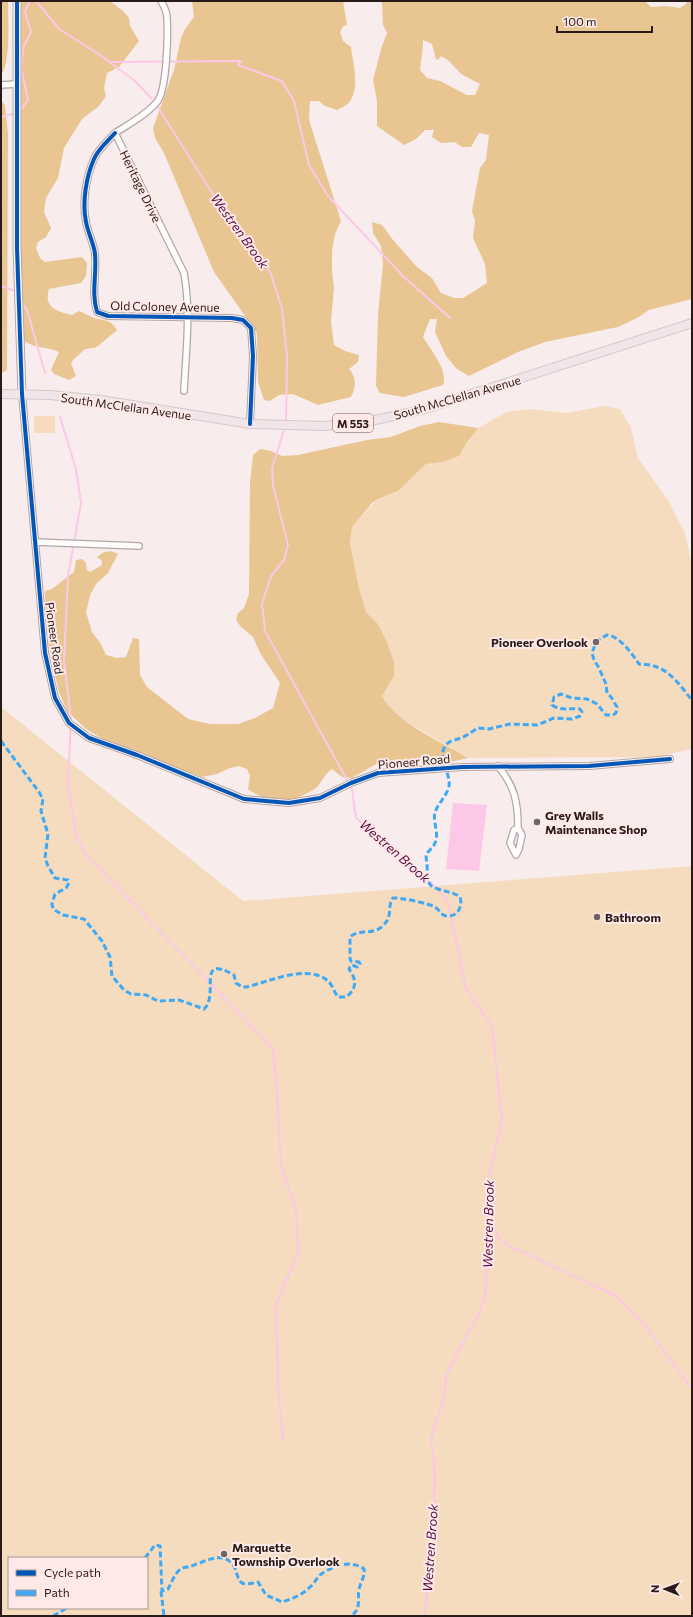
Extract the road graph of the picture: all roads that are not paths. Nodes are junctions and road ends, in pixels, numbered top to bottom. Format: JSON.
{"nodes":[{"id":1,"x":17,"y":1,"type":"edge"},
{"id":2,"x":161,"y":1,"type":"edge"},
{"id":3,"x":18,"y":84,"type":"junction"},
{"id":4,"x":1,"y":85,"type":"edge"},
{"id":5,"x":115,"y":134,"type":"junction"},
{"id":6,"x":188,"y":317,"type":"junction"},
{"id":7,"x":692,"y":323,"type":"edge"},
{"id":8,"x":184,"y":391,"type":"dead end"},
{"id":9,"x":1,"y":394,"type":"edge"},
{"id":10,"x":22,"y":394,"type":"junction"},
{"id":11,"x":250,"y":424,"type":"junction"},
{"id":12,"x":35,"y":542,"type":"junction"},
{"id":13,"x":138,"y":546,"type":"dead end"},
{"id":14,"x":670,"y":759,"type":"dead end"},
{"id":15,"x":498,"y":766,"type":"junction"},
{"id":16,"x":518,"y":828,"type":"dead end"}],
"edges":[{"from":1,"to":3,"type":"street","name":"Pioneer Road"},
{"from":2,"to":5,"type":"street"},
{"from":3,"to":4,"type":"street"},
{"from":3,"to":10,"type":"street","name":"Pioneer Road"},
{"from":5,"to":6,"type":"street","name":"Heritage Drive"},
{"from":5,"to":6,"type":"street","name":"Old Coloney Avenue"},
{"from":6,"to":8,"type":"street","name":"Heritage Drive"},
{"from":6,"to":11,"type":"street","name":"Old Coloney Avenue"},
{"from":7,"to":11,"type":"main road","name":"South McClellan Avenue","number":"M 553"},
{"from":9,"to":10,"type":"main road","name":"South McClellan Avenue","number":"M 553"},
{"from":10,"to":11,"type":"main road","name":"South McClellan Avenue","number":"M 553"},
{"from":10,"to":12,"type":"street","name":"Pioneer Road"},
{"from":12,"to":13,"type":"street"},
{"from":12,"to":15,"type":"street","name":"Pioneer Road"},
{"from":14,"to":15,"type":"street","name":"Pioneer Road"},
{"from":15,"to":16,"type":"street"}]}
